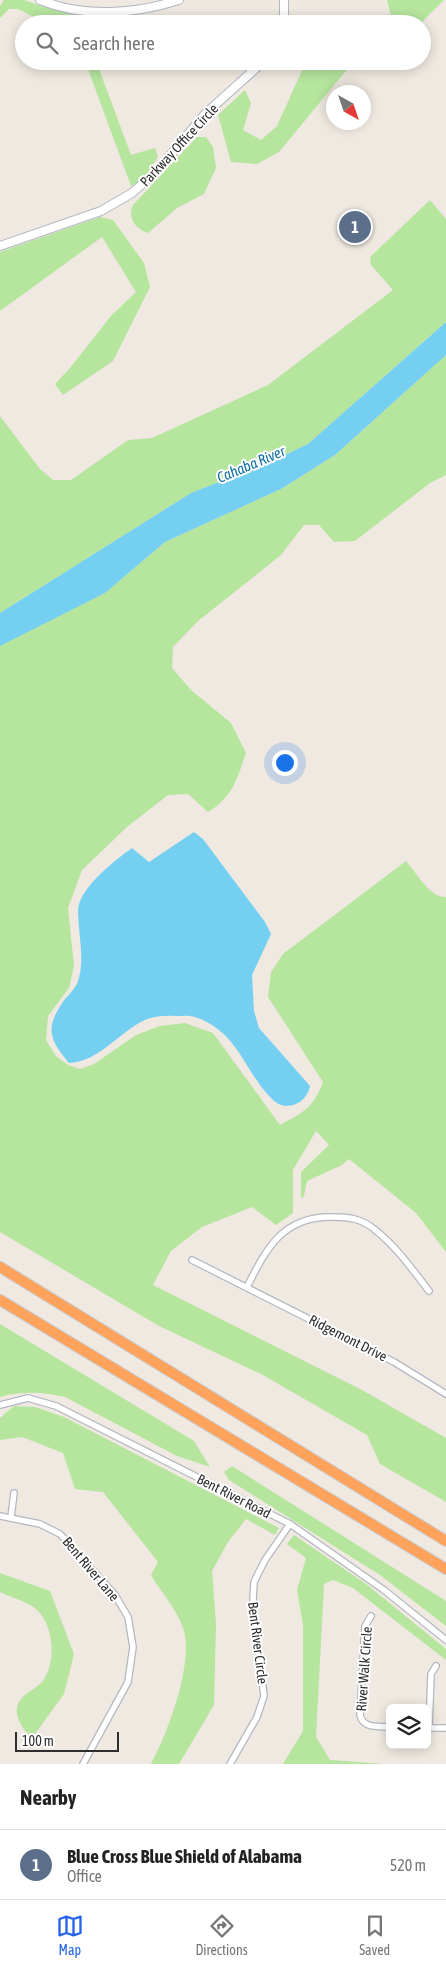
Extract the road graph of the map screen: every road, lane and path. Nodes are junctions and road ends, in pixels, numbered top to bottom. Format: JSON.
{"nodes":[{"id":1,"x":40,"y":0,"type":"edge"},
{"id":2,"x":179,"y":0,"type":"edge"},
{"id":3,"x":284,"y":0,"type":"edge"},
{"id":4,"x":284,"y":15,"type":"edge"},
{"id":5,"x":254,"y":70,"type":"edge"},
{"id":6,"x":0,"y":246,"type":"edge"},
{"id":7,"x":192,"y":1260,"type":"dead end"},
{"id":8,"x":0,"y":1267,"type":"edge"},
{"id":9,"x":247,"y":1287,"type":"junction"},
{"id":10,"x":429,"y":1291,"type":"dead end"},
{"id":11,"x":0,"y":1300,"type":"edge"},
{"id":12,"x":446,"y":1394,"type":"edge"},
{"id":13,"x":0,"y":1405,"type":"edge"},
{"id":14,"x":14,"y":1493,"type":"dead end"},
{"id":15,"x":0,"y":1516,"type":"edge"},
{"id":16,"x":10,"y":1517,"type":"junction"},
{"id":17,"x":290,"y":1524,"type":"junction"},
{"id":18,"x":446,"y":1541,"type":"edge"},
{"id":19,"x":446,"y":1569,"type":"edge"},
{"id":20,"x":371,"y":1616,"type":"dead end"},
{"id":21,"x":446,"y":1640,"type":"edge"},
{"id":22,"x":436,"y":1666,"type":"dead end"},
{"id":23,"x":429,"y":1704,"type":"edge"},
{"id":24,"x":386,"y":1726,"type":"edge"},
{"id":25,"x":431,"y":1728,"type":"edge"},
{"id":26,"x":446,"y":1728,"type":"edge"},
{"id":27,"x":83,"y":1764,"type":"edge"},
{"id":28,"x":230,"y":1764,"type":"edge"}],
"edges":[{"from":1,"to":2,"type":"street"},
{"from":3,"to":4,"type":"street"},
{"from":5,"to":6,"type":"street","name":"Parkway Office Circle"},
{"from":7,"to":9,"type":"street","name":"Ridgemont Drive"},
{"from":8,"to":18,"type":"highway"},
{"from":9,"to":10,"type":"street"},
{"from":9,"to":12,"type":"street","name":"Ridgemont Drive"},
{"from":11,"to":19,"type":"highway"},
{"from":13,"to":17,"type":"street","name":"Bent River Road"},
{"from":14,"to":16,"type":"street"},
{"from":15,"to":16,"type":"street","name":"Bent River Lane"},
{"from":16,"to":27,"type":"street","name":"Bent River Lane"},
{"from":17,"to":21,"type":"street","name":"Bent River Road"},
{"from":17,"to":28,"type":"street","name":"Bent River Circle"},
{"from":20,"to":24,"type":"street","name":"River Walk Circle"},
{"from":22,"to":23,"type":"street"},
{"from":25,"to":26,"type":"street"}]}
